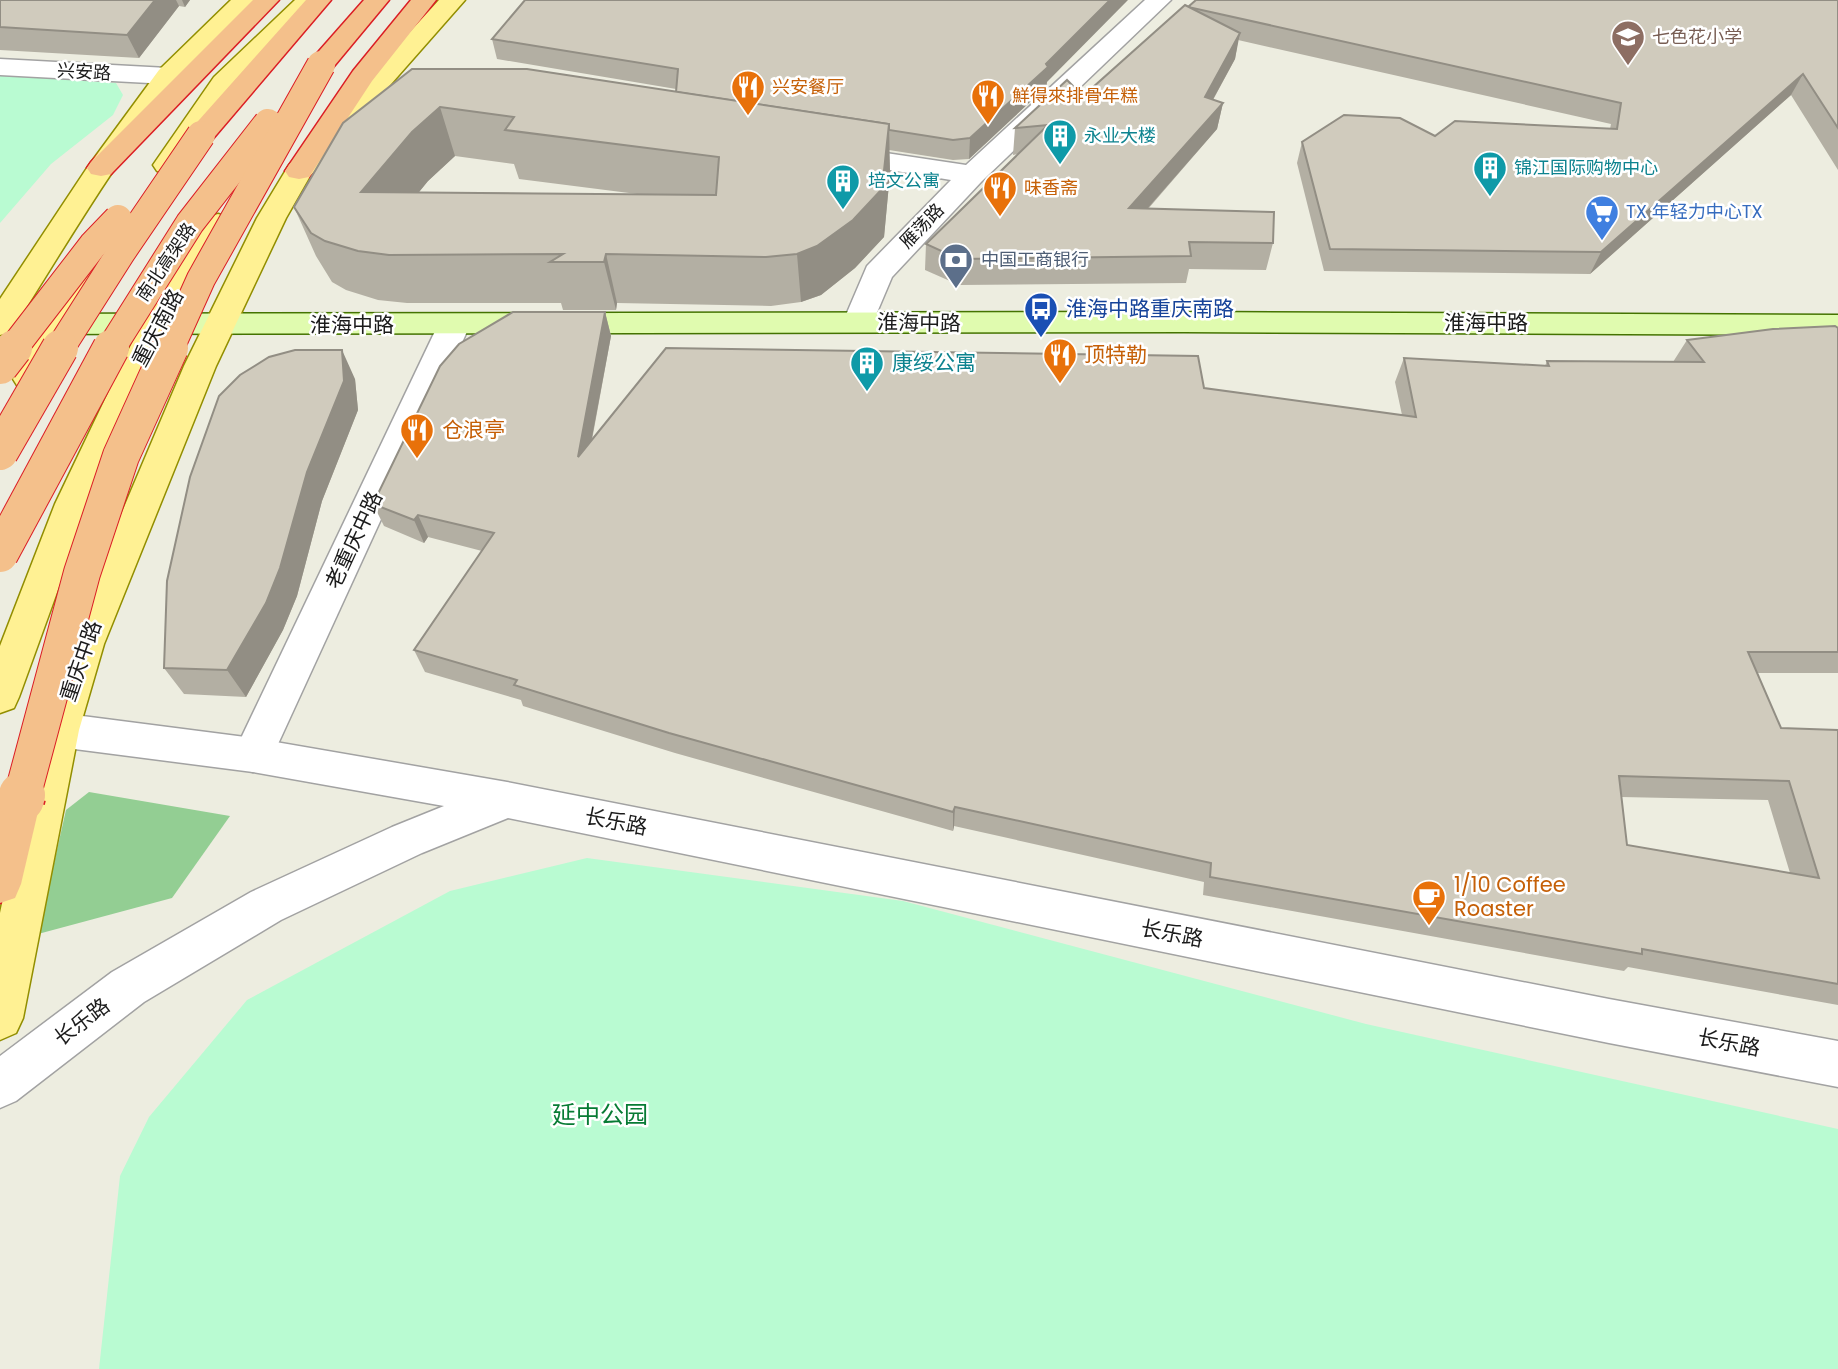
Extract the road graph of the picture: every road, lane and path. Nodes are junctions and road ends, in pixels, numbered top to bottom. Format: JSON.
{"nodes":[{"id":1,"x":245,"y":0,"type":"edge"},
{"id":2,"x":267,"y":0,"type":"edge"},
{"id":3,"x":309,"y":0,"type":"edge"},
{"id":4,"x":320,"y":0,"type":"edge"},
{"id":5,"x":377,"y":0,"type":"edge"},
{"id":6,"x":386,"y":0,"type":"edge"},
{"id":7,"x":453,"y":0,"type":"edge"},
{"id":8,"x":1159,"y":0,"type":"edge"},
{"id":9,"x":416,"y":10,"type":"edge"},
{"id":10,"x":321,"y":65,"type":"junction"},
{"id":11,"x":0,"y":67,"type":"edge"},
{"id":12,"x":168,"y":76,"type":"junction"},
{"id":13,"x":381,"y":82,"type":"junction"},
{"id":14,"x":408,"y":86,"type":"edge"},
{"id":15,"x":201,"y":135,"type":"junction"},
{"id":16,"x":807,"y":149,"type":"edge"},
{"id":17,"x":101,"y":168,"type":"junction"},
{"id":18,"x":299,"y":172,"type":"junction"},
{"id":19,"x":972,"y":175,"type":"junction"},
{"id":20,"x":280,"y":199,"type":"junction"},
{"id":21,"x":191,"y":268,"type":"junction"},
{"id":22,"x":859,"y":322,"type":"junction"},
{"id":23,"x":57,"y":324,"type":"junction"},
{"id":24,"x":157,"y":324,"type":"junction"},
{"id":25,"x":223,"y":324,"type":"junction"},
{"id":26,"x":0,"y":325,"type":"edge"},
{"id":27,"x":454,"y":325,"type":"junction"},
{"id":28,"x":1838,"y":325,"type":"edge"},
{"id":29,"x":0,"y":366,"type":"edge"},
{"id":30,"x":0,"y":437,"type":"edge"},
{"id":31,"x":0,"y":452,"type":"edge"},
{"id":32,"x":0,"y":554,"type":"edge"},
{"id":33,"x":85,"y":645,"type":"junction"},
{"id":34,"x":0,"y":697,"type":"edge"},
{"id":35,"x":0,"y":714,"type":"edge"},
{"id":36,"x":58,"y":730,"type":"junction"},
{"id":37,"x":253,"y":755,"type":"junction"},
{"id":38,"x":507,"y":800,"type":"junction"},
{"id":39,"x":0,"y":884,"type":"edge"},
{"id":40,"x":0,"y":1018,"type":"edge"},
{"id":41,"x":1838,"y":1064,"type":"edge"},
{"id":42,"x":0,"y":1085,"type":"edge"}],
"edges":[{"from":1,"to":12,"type":"main road"},
{"from":2,"to":17,"type":"highway"},
{"from":3,"to":23,"type":"main road"},
{"from":4,"to":15,"type":"highway"},
{"from":5,"to":10,"type":"highway","name":"南北高架路"},
{"from":6,"to":21,"type":"main road","name":"重庆南路"},
{"from":7,"to":13,"type":"main road"},
{"from":8,"to":19,"type":"street","name":"雁荡路"},
{"from":9,"to":18,"type":"highway"},
{"from":10,"to":32,"type":"highway","name":"南北高架路","bridge":true},
{"from":10,"to":39,"type":"highway","bridge":true},
{"from":11,"to":12,"type":"street","name":"兴安路"},
{"from":12,"to":17,"type":"main road"},
{"from":13,"to":14,"type":"street"},
{"from":13,"to":18,"type":"main road"},
{"from":15,"to":29,"type":"highway","bridge":true},
{"from":15,"to":31,"type":"highway","bridge":true},
{"from":16,"to":19,"type":"street"},
{"from":17,"to":26,"type":"main road"},
{"from":18,"to":20,"type":"main road"},
{"from":19,"to":22,"type":"street","name":"雁荡路"},
{"from":20,"to":21,"type":"main road"},
{"from":20,"to":25,"type":"main road"},
{"from":21,"to":24,"type":"main road","name":"重庆南路"},
{"from":22,"to":27,"type":"main road","name":"淮海中路"},
{"from":22,"to":28,"type":"main road","name":"淮海中路"},
{"from":23,"to":24,"type":"main road","name":"淮海中路"},
{"from":23,"to":26,"type":"main road","name":"淮海中路"},
{"from":23,"to":30,"type":"main road"},
{"from":24,"to":25,"type":"main road","name":"淮海中路"},
{"from":24,"to":34,"type":"main road","name":"重庆南路"},
{"from":25,"to":27,"type":"main road","name":"淮海中路"},
{"from":25,"to":33,"type":"main road","name":"重庆中路"},
{"from":27,"to":37,"type":"street","name":"老重庆中路"},
{"from":33,"to":35,"type":"main road"},
{"from":33,"to":36,"type":"main road","name":"重庆中路"},
{"from":36,"to":37,"type":"street","name":"长乐路"},
{"from":36,"to":40,"type":"main road","name":"重庆中路"},
{"from":37,"to":38,"type":"street","name":"长乐路"},
{"from":38,"to":41,"type":"street","name":"长乐路"},
{"from":38,"to":42,"type":"street","name":"长乐路"}]}
